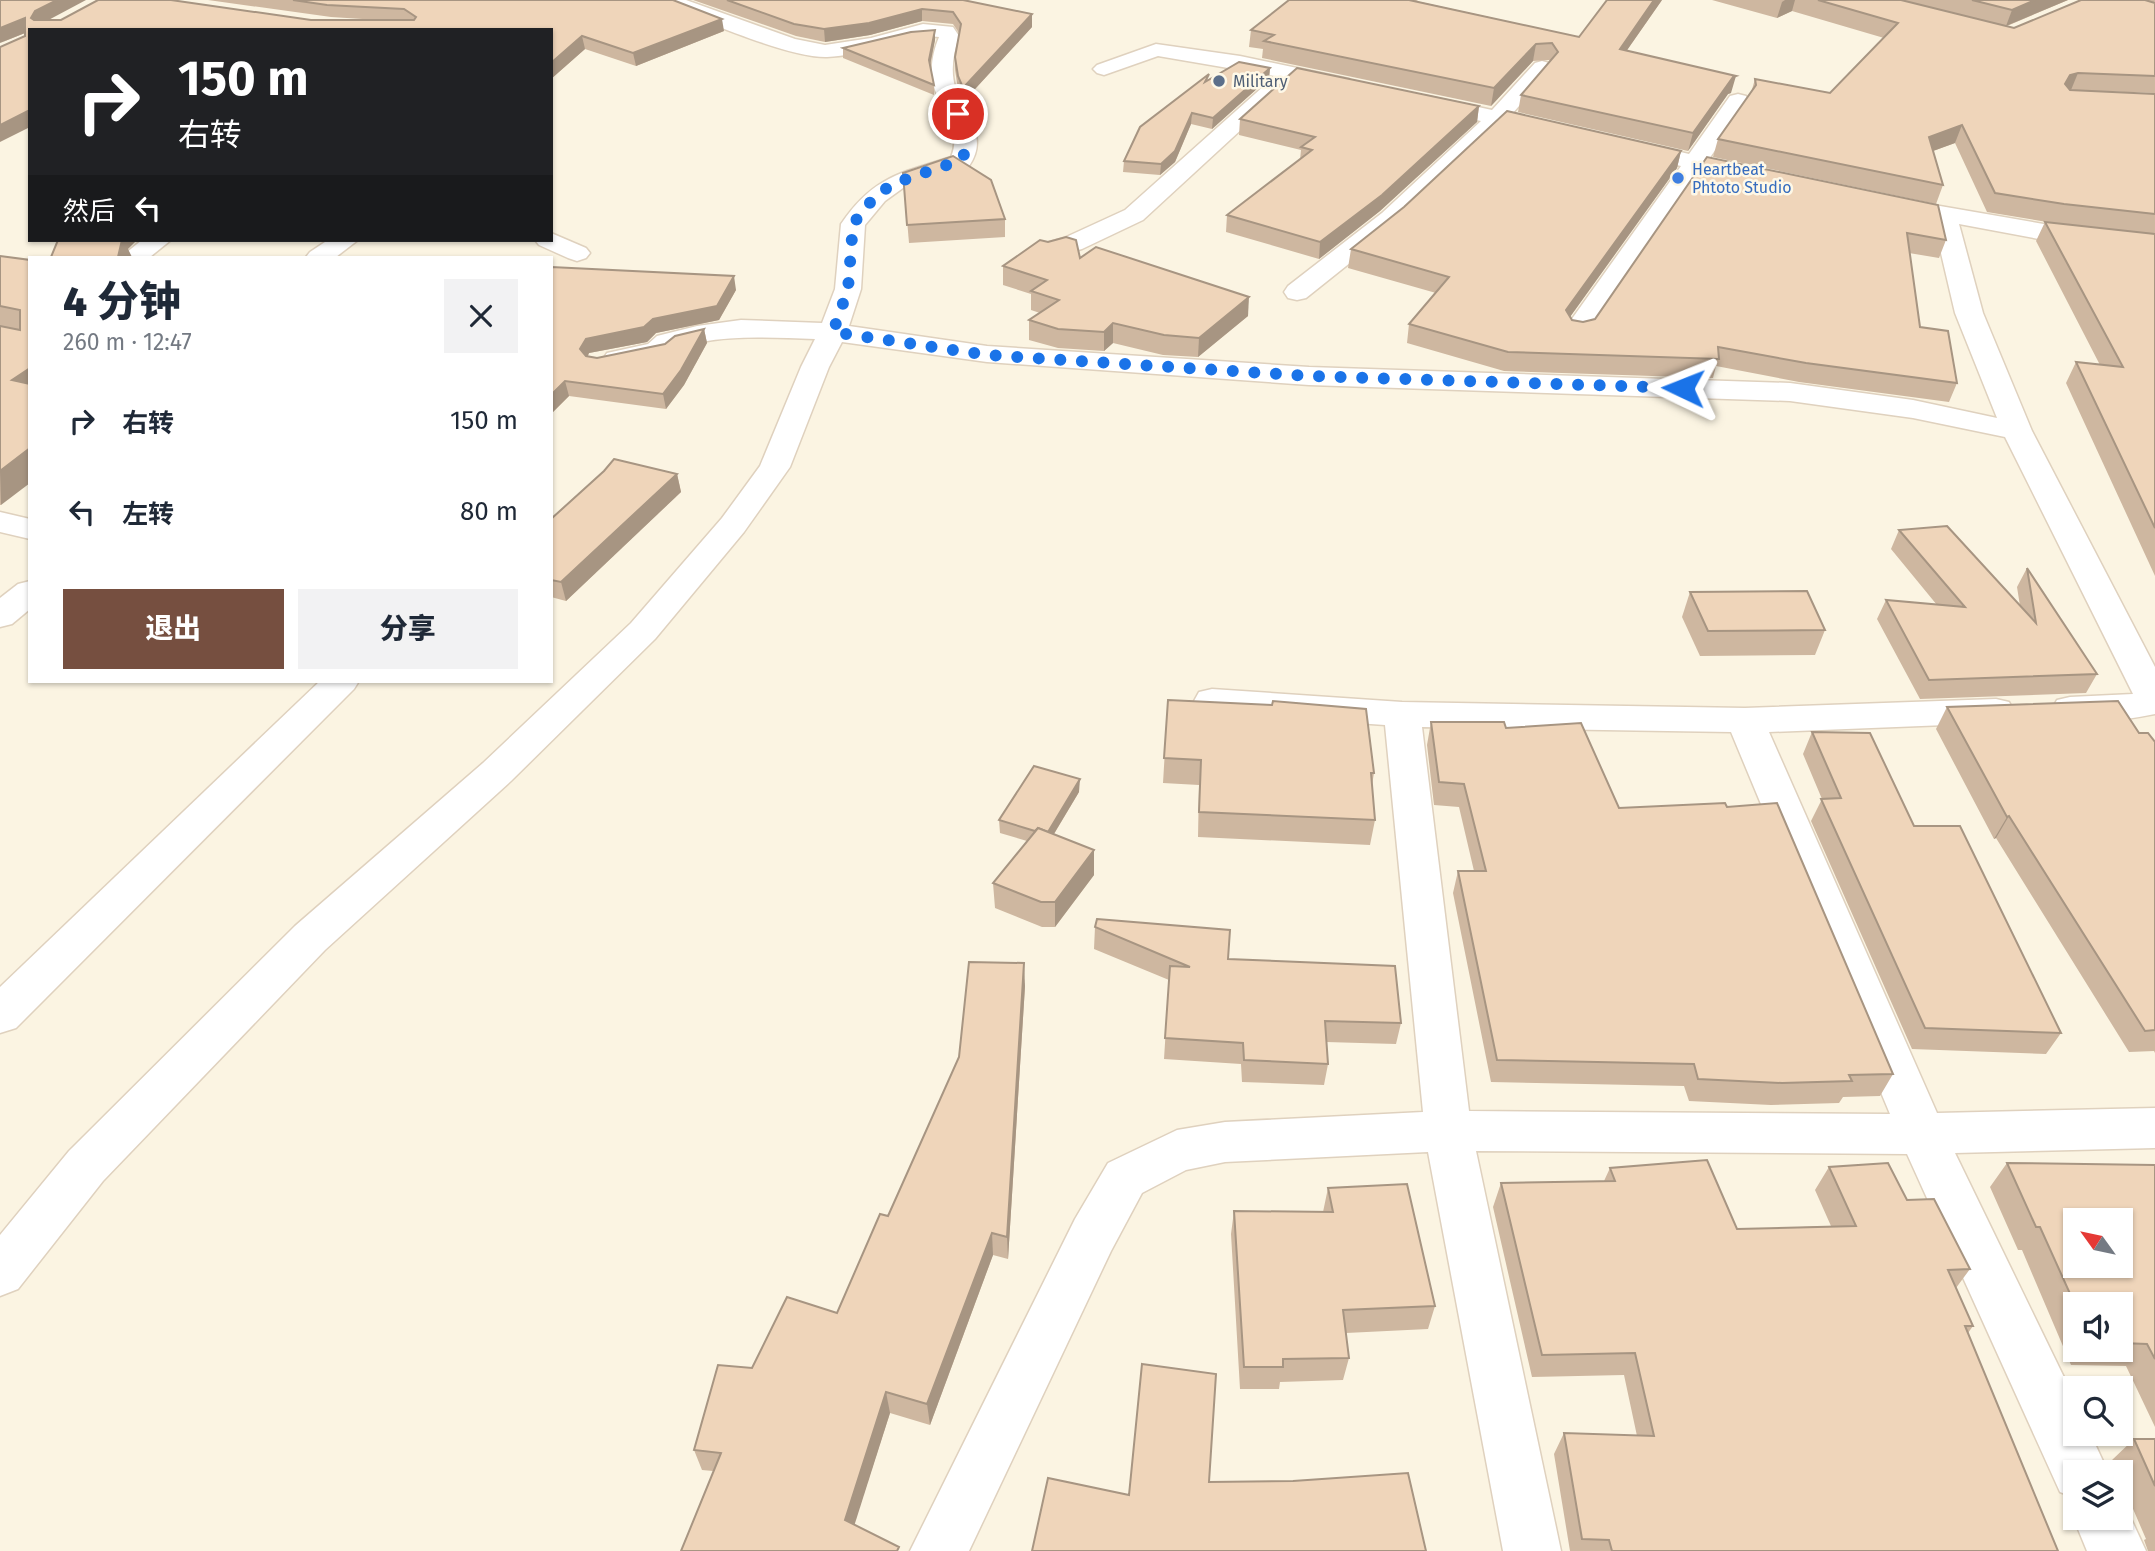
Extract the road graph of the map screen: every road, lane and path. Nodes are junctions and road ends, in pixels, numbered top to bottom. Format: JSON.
{"nodes":[{"id":1,"x":668,"y":0,"type":"edge"},
{"id":2,"x":1542,"y":67,"type":"edge"},
{"id":3,"x":1104,"y":69,"type":"dead end"},
{"id":4,"x":1291,"y":73,"type":"junction"},
{"id":5,"x":1368,"y":90,"type":"edge"},
{"id":6,"x":1406,"y":99,"type":"edge"},
{"id":7,"x":1738,"y":101,"type":"dead end"},
{"id":8,"x":1496,"y":119,"type":"junction"},
{"id":9,"x":1577,"y":135,"type":"edge"},
{"id":10,"x":1603,"y":141,"type":"edge"},
{"id":11,"x":1696,"y":163,"type":"junction"},
{"id":12,"x":1775,"y":181,"type":"edge"},
{"id":13,"x":1867,"y":200,"type":"edge"},
{"id":14,"x":1944,"y":215,"type":"junction"},
{"id":15,"x":155,"y":242,"type":"edge"},
{"id":16,"x":342,"y":242,"type":"edge"},
{"id":17,"x":552,"y":242,"type":"edge"},
{"id":18,"x":2155,"y":244,"type":"edge"},
{"id":19,"x":1048,"y":250,"type":"edge"},
{"id":20,"x":577,"y":253,"type":"dead end"},
{"id":21,"x":135,"y":256,"type":"edge"},
{"id":22,"x":321,"y":256,"type":"edge"},
{"id":23,"x":1297,"y":292,"type":"dead end"},
{"id":24,"x":1578,"y":330,"type":"edge"},
{"id":25,"x":833,"y":332,"type":"junction"},
{"id":26,"x":600,"y":362,"type":"edge"},
{"id":27,"x":2017,"y":431,"type":"junction"},
{"id":28,"x":0,"y":522,"type":"edge"},
{"id":29,"x":28,"y":529,"type":"edge"},
{"id":30,"x":28,"y":592,"type":"edge"},
{"id":31,"x":0,"y":616,"type":"edge"},
{"id":32,"x":339,"y":683,"type":"edge"},
{"id":33,"x":1212,"y":701,"type":"edge"},
{"id":34,"x":2146,"y":704,"type":"edge"},
{"id":35,"x":1402,"y":714,"type":"junction"},
{"id":36,"x":1745,"y":720,"type":"junction"},
{"id":37,"x":2148,"y":741,"type":"edge"},
{"id":38,"x":0,"y":1015,"type":"edge"},
{"id":39,"x":2155,"y":1128,"type":"edge"},
{"id":40,"x":1448,"y":1131,"type":"junction"},
{"id":41,"x":1923,"y":1134,"type":"junction"},
{"id":42,"x":0,"y":1273,"type":"edge"},
{"id":43,"x":2074,"y":1460,"type":"edge"},
{"id":44,"x":2107,"y":1530,"type":"edge"},
{"id":45,"x":939,"y":1551,"type":"edge"},
{"id":46,"x":1532,"y":1551,"type":"edge"},
{"id":47,"x":2117,"y":1551,"type":"edge"}],
"edges":[{"from":1,"to":25,"type":"street"},
{"from":2,"to":8,"type":"street"},
{"from":3,"to":4,"type":"street"},
{"from":4,"to":5,"type":"street"},
{"from":4,"to":19,"type":"street"},
{"from":6,"to":8,"type":"street"},
{"from":7,"to":11,"type":"street"},
{"from":8,"to":9,"type":"street"},
{"from":8,"to":23,"type":"street"},
{"from":10,"to":11,"type":"street"},
{"from":11,"to":12,"type":"street"},
{"from":11,"to":24,"type":"street"},
{"from":13,"to":14,"type":"street"},
{"from":14,"to":18,"type":"street"},
{"from":14,"to":27,"type":"street"},
{"from":15,"to":21,"type":"street"},
{"from":16,"to":22,"type":"street"},
{"from":17,"to":20,"type":"street"},
{"from":25,"to":26,"type":"street"},
{"from":25,"to":27,"type":"street"},
{"from":25,"to":42,"type":"street"},
{"from":27,"to":34,"type":"street"},
{"from":28,"to":29,"type":"street"},
{"from":30,"to":31,"type":"street"},
{"from":32,"to":38,"type":"street"},
{"from":33,"to":35,"type":"street"},
{"from":34,"to":36,"type":"street"},
{"from":34,"to":37,"type":"street"},
{"from":35,"to":36,"type":"street"},
{"from":35,"to":40,"type":"street"},
{"from":36,"to":41,"type":"street"},
{"from":39,"to":41,"type":"street"},
{"from":40,"to":41,"type":"street"},
{"from":40,"to":45,"type":"street"},
{"from":40,"to":46,"type":"street"},
{"from":41,"to":43,"type":"street"},
{"from":44,"to":47,"type":"street"}]}
